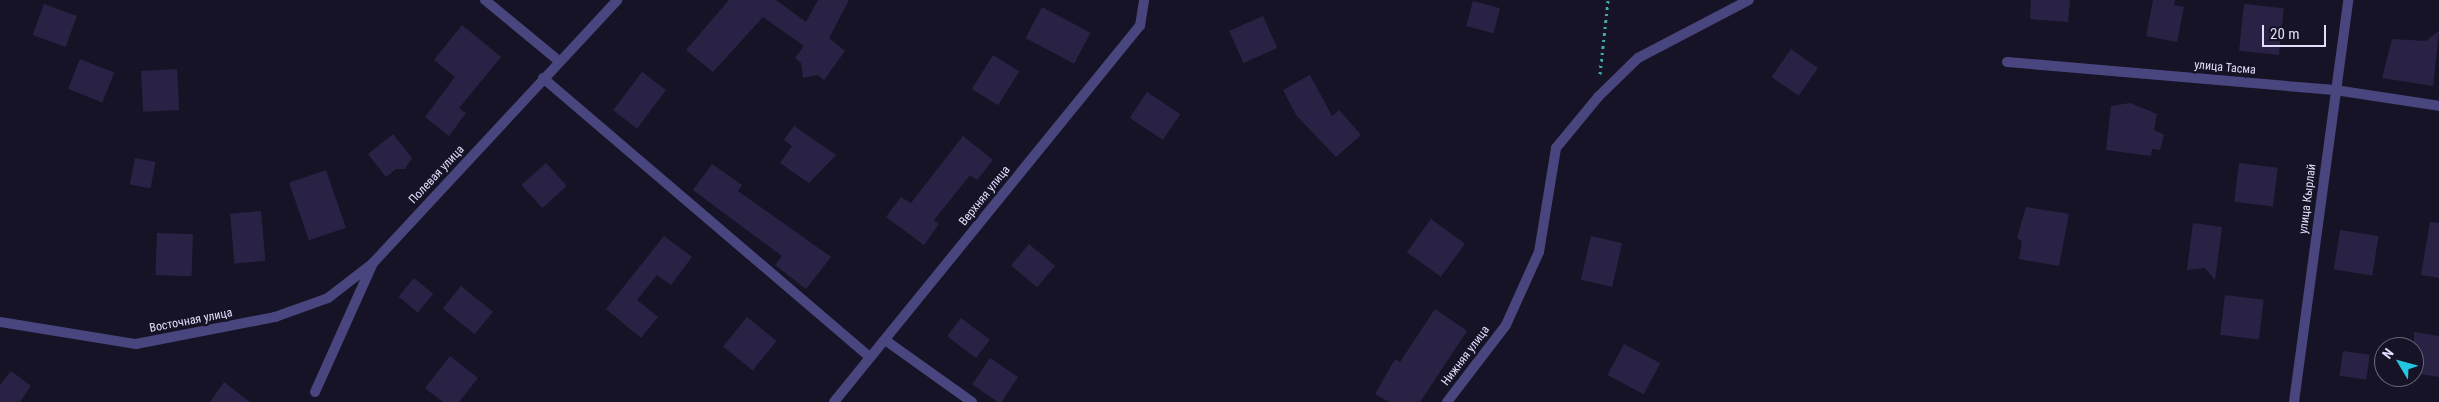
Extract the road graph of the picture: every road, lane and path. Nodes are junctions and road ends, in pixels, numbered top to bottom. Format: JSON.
{"nodes":[{"id":1,"x":485,"y":0,"type":"edge"},
{"id":2,"x":617,"y":0,"type":"edge"},
{"id":3,"x":1144,"y":0,"type":"edge"},
{"id":4,"x":1608,"y":0,"type":"edge"},
{"id":5,"x":1749,"y":0,"type":"edge"},
{"id":6,"x":2348,"y":0,"type":"edge"},
{"id":7,"x":559,"y":62,"type":"junction"},
{"id":8,"x":2007,"y":62,"type":"dead end"},
{"id":9,"x":543,"y":78,"type":"junction"},
{"id":10,"x":2335,"y":90,"type":"junction"},
{"id":11,"x":1598,"y":97,"type":"junction"},
{"id":12,"x":2439,"y":106,"type":"edge"},
{"id":13,"x":373,"y":263,"type":"junction"},
{"id":14,"x":0,"y":322,"type":"edge"},
{"id":15,"x":885,"y":340,"type":"junction"},
{"id":16,"x":870,"y":357,"type":"junction"},
{"id":17,"x":315,"y":392,"type":"dead end"},
{"id":18,"x":834,"y":402,"type":"edge"},
{"id":19,"x":972,"y":402,"type":"edge"},
{"id":20,"x":1447,"y":402,"type":"edge"},
{"id":21,"x":2294,"y":402,"type":"edge"}],
"edges":[{"from":1,"to":7,"type":"street"},
{"from":2,"to":7,"type":"street","name":"Полевая улица"},
{"from":3,"to":15,"type":"street","name":"Верхняя улица"},
{"from":4,"to":11,"type":"path"},
{"from":5,"to":11,"type":"street","name":"Нижняя улица"},
{"from":6,"to":10,"type":"street","name":"улица Кырлай"},
{"from":7,"to":9,"type":"street","name":"Полевая улица"},
{"from":8,"to":10,"type":"street","name":"улица Тасма"},
{"from":9,"to":13,"type":"street","name":"Полевая улица"},
{"from":9,"to":16,"type":"street"},
{"from":10,"to":12,"type":"street","name":"улица Тасма"},
{"from":10,"to":21,"type":"street","name":"улица Кырлай"},
{"from":11,"to":20,"type":"street","name":"Нижняя улица"},
{"from":13,"to":14,"type":"street","name":"Восточная улица"},
{"from":13,"to":17,"type":"street","name":"Полевая улица"},
{"from":15,"to":16,"type":"street","name":"Верхняя улица"},
{"from":15,"to":19,"type":"street"},
{"from":16,"to":18,"type":"street","name":"Верхняя улица"}]}
